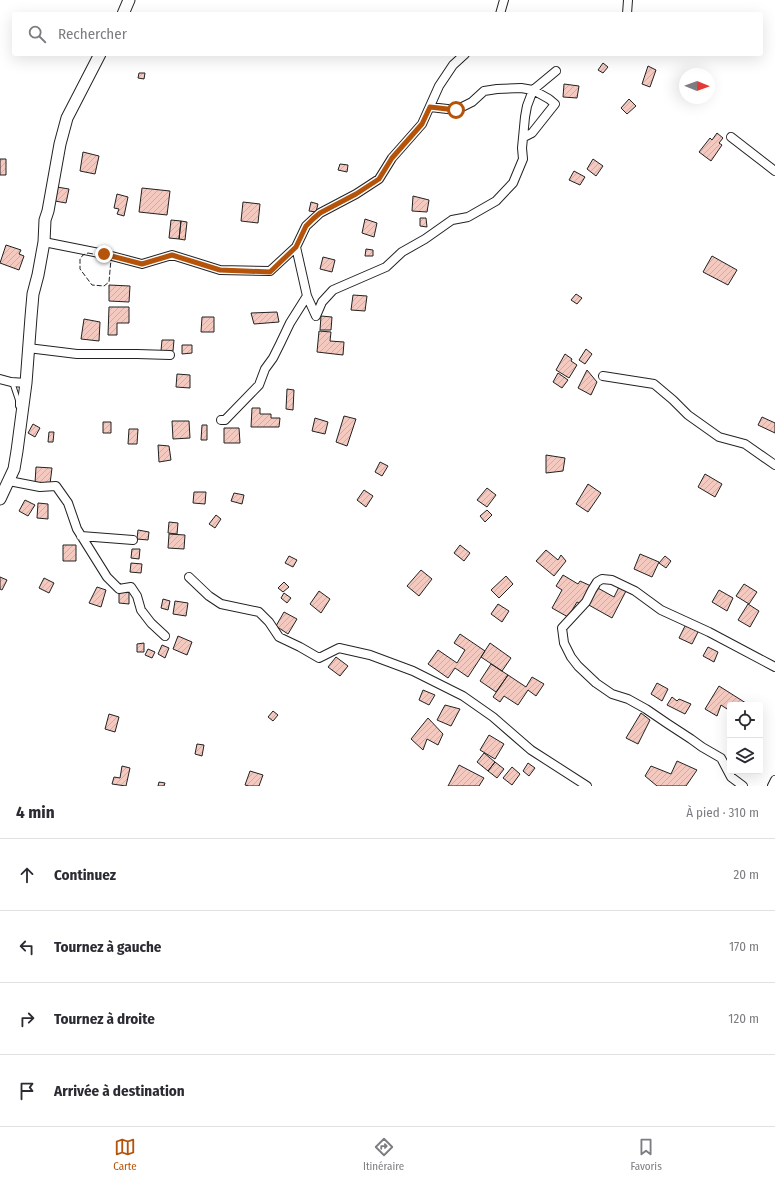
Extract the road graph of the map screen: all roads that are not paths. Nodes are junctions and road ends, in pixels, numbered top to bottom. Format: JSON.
{"nodes":[{"id":1,"x":129,"y":0,"type":"edge"},
{"id":2,"x":504,"y":0,"type":"edge"},
{"id":3,"x":628,"y":0,"type":"edge"},
{"id":4,"x":124,"y":12,"type":"edge"},
{"id":5,"x":501,"y":12,"type":"edge"},
{"id":6,"x":627,"y":12,"type":"edge"},
{"id":7,"x":99,"y":56,"type":"edge"},
{"id":8,"x":463,"y":56,"type":"edge"},
{"id":9,"x":556,"y":71,"type":"dead end"},
{"id":10,"x":534,"y":90,"type":"junction"},
{"id":11,"x":430,"y":107,"type":"junction"},
{"id":12,"x":524,"y":137,"type":"junction"},
{"id":13,"x":731,"y":137,"type":"dead end"},
{"id":14,"x":775,"y":170,"type":"edge"},
{"id":15,"x":44,"y":242,"type":"junction"},
{"id":16,"x":296,"y":247,"type":"junction"},
{"id":17,"x":307,"y":296,"type":"junction"},
{"id":18,"x":28,"y":348,"type":"junction"},
{"id":19,"x":170,"y":355,"type":"dead end"},
{"id":20,"x":603,"y":376,"type":"dead end"},
{"id":21,"x":0,"y":379,"type":"edge"},
{"id":22,"x":12,"y":382,"type":"junction"},
{"id":23,"x":26,"y":382,"type":"junction"},
{"id":24,"x":221,"y":420,"type":"dead end"},
{"id":25,"x":20,"y":424,"type":"junction"},
{"id":26,"x":775,"y":465,"type":"edge"},
{"id":27,"x":10,"y":481,"type":"junction"},
{"id":28,"x":0,"y":500,"type":"edge"},
{"id":29,"x":81,"y":536,"type":"junction"},
{"id":30,"x":133,"y":540,"type":"dead end"},
{"id":31,"x":189,"y":577,"type":"dead end"},
{"id":32,"x":165,"y":636,"type":"dead end"},
{"id":33,"x":775,"y":667,"type":"edge"},
{"id":34,"x":775,"y":780,"type":"edge"},
{"id":35,"x":587,"y":786,"type":"edge"},
{"id":36,"x":742,"y":786,"type":"edge"},
{"id":37,"x":772,"y":786,"type":"edge"}],
"edges":[{"from":1,"to":4,"type":"street"},
{"from":2,"to":5,"type":"street"},
{"from":3,"to":6,"type":"street"},
{"from":7,"to":15,"type":"street"},
{"from":8,"to":11,"type":"street"},
{"from":9,"to":10,"type":"street"},
{"from":10,"to":11,"type":"street"},
{"from":10,"to":12,"type":"street"},
{"from":10,"to":12,"type":"street"},
{"from":11,"to":16,"type":"street"},
{"from":12,"to":17,"type":"street"},
{"from":13,"to":14,"type":"street"},
{"from":15,"to":16,"type":"street"},
{"from":15,"to":18,"type":"street"},
{"from":16,"to":17,"type":"street"},
{"from":17,"to":24,"type":"street"},
{"from":18,"to":19,"type":"street"},
{"from":18,"to":23,"type":"street"},
{"from":20,"to":26,"type":"street"},
{"from":21,"to":22,"type":"street"},
{"from":22,"to":23,"type":"street"},
{"from":22,"to":25,"type":"lane"},
{"from":23,"to":25,"type":"street"},
{"from":25,"to":27,"type":"street"},
{"from":27,"to":28,"type":"street"},
{"from":27,"to":29,"type":"street"},
{"from":29,"to":30,"type":"street"},
{"from":29,"to":32,"type":"street"},
{"from":31,"to":35,"type":"street"},
{"from":33,"to":36,"type":"street"},
{"from":34,"to":37,"type":"street"}]}
